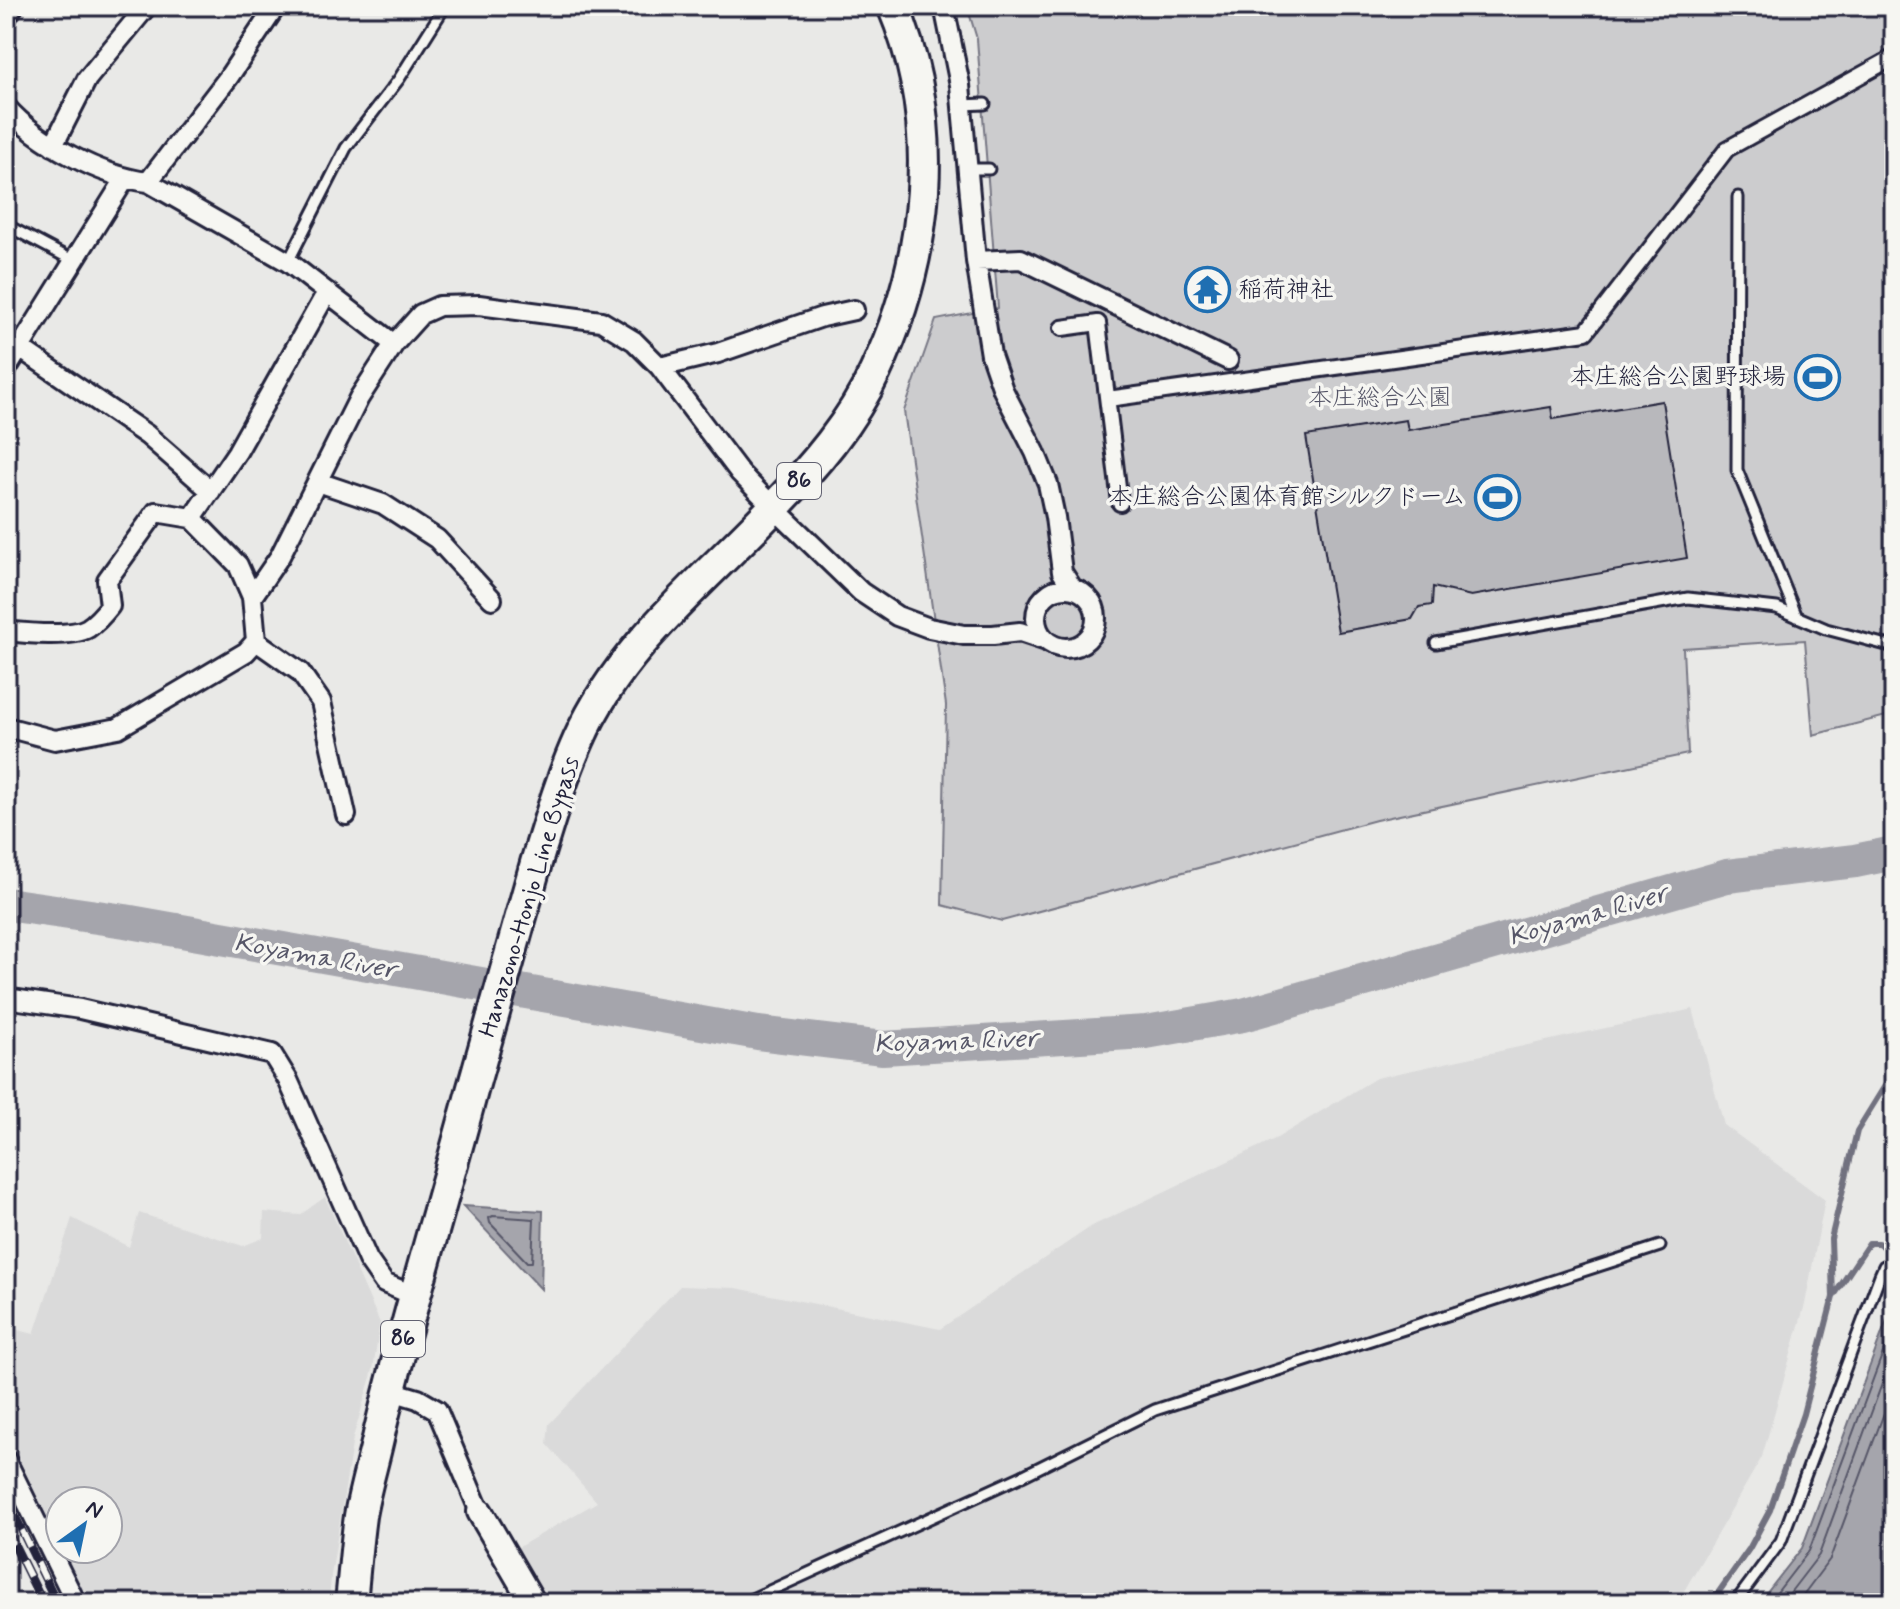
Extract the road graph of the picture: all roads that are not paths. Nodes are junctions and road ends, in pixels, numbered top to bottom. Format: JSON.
{"nodes":[{"id":1,"x":19,"y":6,"type":"edge"},
{"id":2,"x":147,"y":6,"type":"edge"},
{"id":3,"x":276,"y":6,"type":"edge"},
{"id":4,"x":445,"y":6,"type":"edge"},
{"id":5,"x":893,"y":6,"type":"edge"},
{"id":6,"x":944,"y":6,"type":"edge"},
{"id":7,"x":6,"y":26,"type":"edge"},
{"id":8,"x":1894,"y":57,"type":"edge"},
{"id":9,"x":985,"y":104,"type":"dead end"},
{"id":10,"x":962,"y":105,"type":"junction"},
{"id":11,"x":6,"y":107,"type":"edge"},
{"id":12,"x":53,"y":146,"type":"junction"},
{"id":13,"x":968,"y":169,"type":"junction"},
{"id":14,"x":989,"y":169,"type":"dead end"},
{"id":15,"x":125,"y":179,"type":"junction"},
{"id":16,"x":148,"y":182,"type":"junction"},
{"id":17,"x":1738,"y":197,"type":"dead end"},
{"id":18,"x":6,"y":225,"type":"edge"},
{"id":19,"x":976,"y":261,"type":"junction"},
{"id":20,"x":74,"y":262,"type":"junction"},
{"id":21,"x":288,"y":262,"type":"junction"},
{"id":22,"x":327,"y":292,"type":"junction"},
{"id":23,"x":854,"y":310,"type":"dead end"},
{"id":24,"x":1062,"y":328,"type":"dead end"},
{"id":25,"x":394,"y":344,"type":"junction"},
{"id":26,"x":20,"y":348,"type":"junction"},
{"id":27,"x":1228,"y":360,"type":"dead end"},
{"id":28,"x":660,"y":367,"type":"junction"},
{"id":29,"x":6,"y":370,"type":"edge"},
{"id":30,"x":1108,"y":399,"type":"junction"},
{"id":31,"x":318,"y":482,"type":"junction"},
{"id":32,"x":211,"y":491,"type":"junction"},
{"id":33,"x":1120,"y":503,"type":"dead end"},
{"id":34,"x":774,"y":508,"type":"junction"},
{"id":35,"x":192,"y":518,"type":"junction"},
{"id":36,"x":1064,"y":589,"type":"junction"},
{"id":37,"x":252,"y":597,"type":"junction"},
{"id":38,"x":492,"y":599,"type":"dead end"},
{"id":39,"x":1036,"y":613,"type":"junction"},
{"id":40,"x":1797,"y":617,"type":"junction"},
{"id":41,"x":6,"y":631,"type":"edge"},
{"id":42,"x":1020,"y":632,"type":"junction"},
{"id":43,"x":256,"y":641,"type":"junction"},
{"id":44,"x":1047,"y":641,"type":"junction"},
{"id":45,"x":1436,"y":643,"type":"dead end"},
{"id":46,"x":1894,"y":647,"type":"edge"},
{"id":47,"x":6,"y":727,"type":"edge"},
{"id":48,"x":346,"y":815,"type":"dead end"},
{"id":49,"x":6,"y":998,"type":"edge"},
{"id":50,"x":1660,"y":1246,"type":"dead end"},
{"id":51,"x":1894,"y":1271,"type":"edge"},
{"id":52,"x":415,"y":1296,"type":"junction"},
{"id":53,"x":388,"y":1390,"type":"junction"},
{"id":54,"x":6,"y":1460,"type":"edge"},
{"id":55,"x":480,"y":1512,"type":"joint"},
{"id":56,"x":76,"y":1603,"type":"edge"},
{"id":57,"x":351,"y":1603,"type":"edge"},
{"id":58,"x":533,"y":1603,"type":"edge"},
{"id":59,"x":743,"y":1603,"type":"edge"},
{"id":60,"x":1735,"y":1603,"type":"edge"}],
"edges":[{"from":1,"to":7,"type":"lane"},
{"from":2,"to":12,"type":"street"},
{"from":3,"to":16,"type":"street"},
{"from":4,"to":21,"type":"lane"},
{"from":5,"to":34,"type":"main road","name":"Hanazono-Honjo Line Bypass","number":"86"},
{"from":6,"to":10,"type":"street"},
{"from":8,"to":30,"type":"street"},
{"from":9,"to":10,"type":"lane"},
{"from":10,"to":13,"type":"street"},
{"from":11,"to":12,"type":"street"},
{"from":12,"to":15,"type":"street"},
{"from":13,"to":14,"type":"lane"},
{"from":13,"to":19,"type":"street"},
{"from":15,"to":16,"type":"street"},
{"from":15,"to":20,"type":"street"},
{"from":16,"to":21,"type":"street"},
{"from":17,"to":40,"type":"lane"},
{"from":18,"to":20,"type":"lane"},
{"from":19,"to":27,"type":"street"},
{"from":19,"to":36,"type":"street"},
{"from":20,"to":26,"type":"street"},
{"from":21,"to":22,"type":"street"},
{"from":22,"to":25,"type":"street"},
{"from":22,"to":32,"type":"street"},
{"from":23,"to":28,"type":"street"},
{"from":24,"to":30,"type":"street"},
{"from":25,"to":28,"type":"street"},
{"from":25,"to":31,"type":"street"},
{"from":26,"to":29,"type":"street"},
{"from":26,"to":32,"type":"street"},
{"from":28,"to":34,"type":"street"},
{"from":30,"to":33,"type":"street"},
{"from":31,"to":37,"type":"street"},
{"from":31,"to":38,"type":"street"},
{"from":32,"to":35,"type":"street"},
{"from":34,"to":42,"type":"street"},
{"from":34,"to":52,"type":"main road","name":"Hanazono-Honjo Line Bypass","number":"86"},
{"from":35,"to":37,"type":"street"},
{"from":35,"to":41,"type":"street"},
{"from":36,"to":39,"type":"street"},
{"from":36,"to":44,"type":"street"},
{"from":37,"to":43,"type":"street"},
{"from":39,"to":42,"type":"street"},
{"from":39,"to":44,"type":"street"},
{"from":40,"to":45,"type":"lane"},
{"from":40,"to":46,"type":"lane"},
{"from":42,"to":44,"type":"street"},
{"from":43,"to":47,"type":"street"},
{"from":43,"to":48,"type":"street"},
{"from":49,"to":52,"type":"street"},
{"from":50,"to":59,"type":"lane"},
{"from":51,"to":60,"type":"lane"},
{"from":52,"to":53,"type":"main road","name":"Hanazono-Honjo Line Bypass","number":"86"},
{"from":53,"to":55,"type":"street"},
{"from":53,"to":57,"type":"main road","name":"Hanazono-Honjo Line Bypass","number":"86"},
{"from":54,"to":56,"type":"street"},
{"from":55,"to":58,"type":"street"}]}
